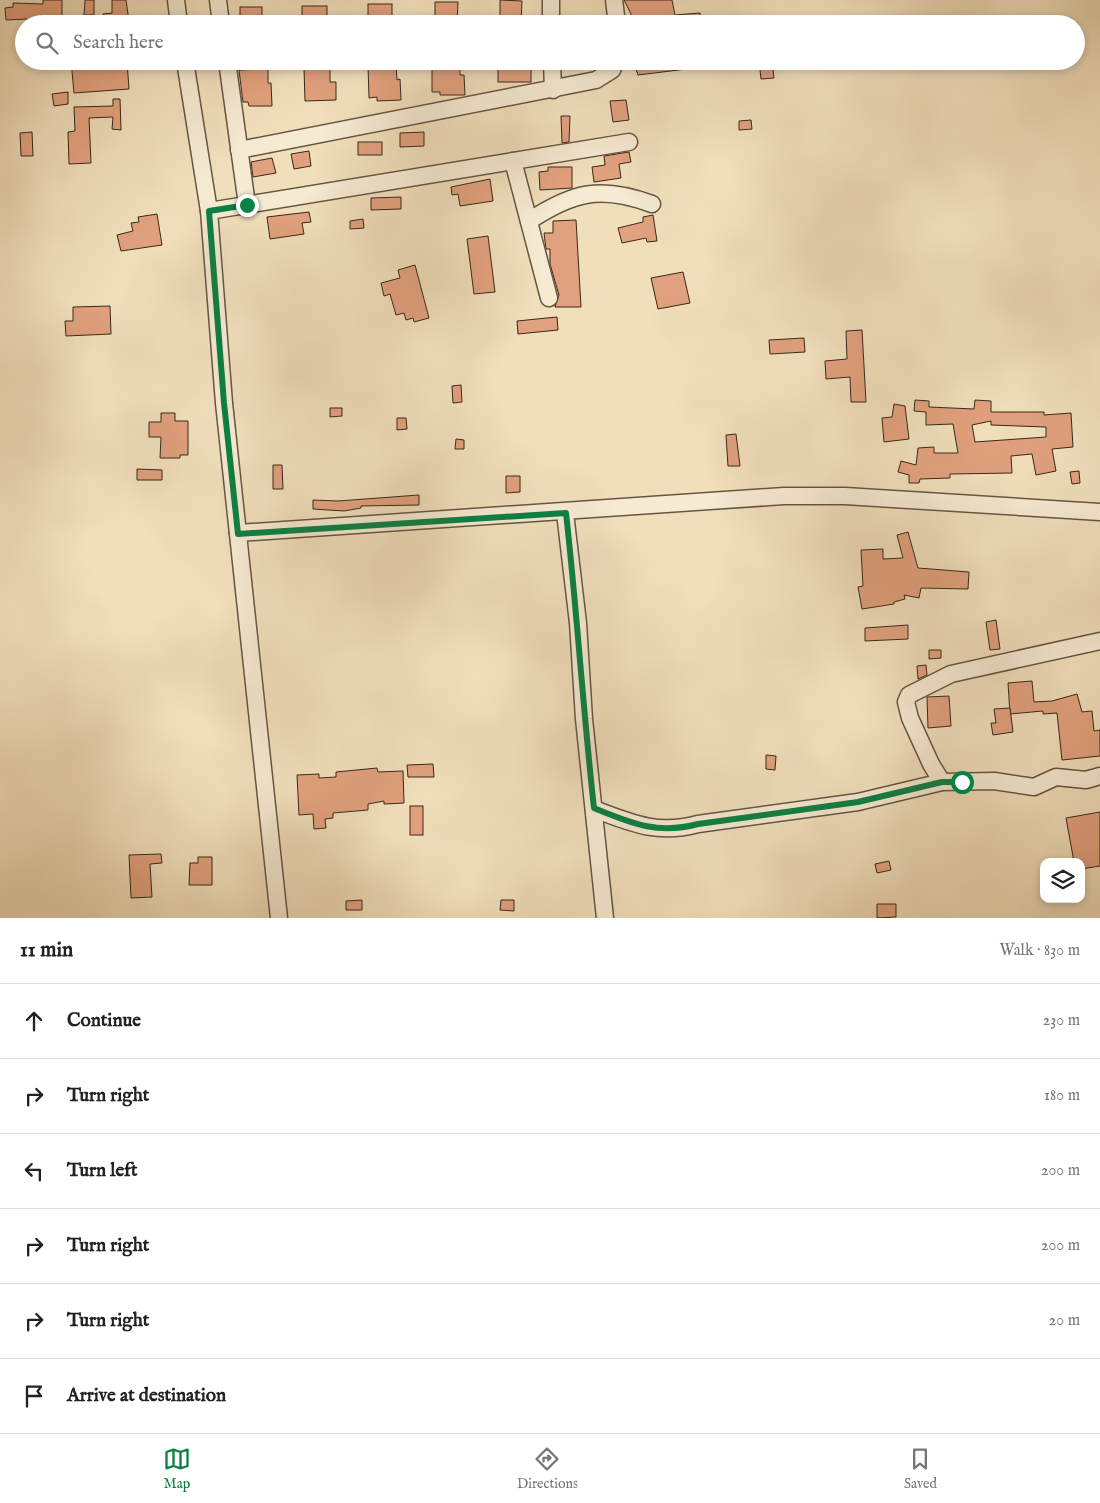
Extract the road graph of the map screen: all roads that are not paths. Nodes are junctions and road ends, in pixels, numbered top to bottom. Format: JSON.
{"nodes":[{"id":1,"x":176,"y":0,"type":"edge"},
{"id":2,"x":218,"y":0,"type":"edge"},
{"id":3,"x":551,"y":0,"type":"edge"},
{"id":4,"x":614,"y":0,"type":"edge"},
{"id":5,"x":178,"y":15,"type":"edge"},
{"id":6,"x":220,"y":15,"type":"edge"},
{"id":7,"x":551,"y":15,"type":"edge"},
{"id":8,"x":616,"y":15,"type":"edge"},
{"id":9,"x":186,"y":70,"type":"edge"},
{"id":10,"x":227,"y":70,"type":"edge"},
{"id":11,"x":552,"y":70,"type":"edge"},
{"id":12,"x":612,"y":70,"type":"edge"},
{"id":13,"x":553,"y":90,"type":"junction"},
{"id":14,"x":630,"y":142,"type":"dead end"},
{"id":15,"x":239,"y":150,"type":"junction"},
{"id":16,"x":513,"y":161,"type":"junction"},
{"id":17,"x":652,"y":204,"type":"dead end"},
{"id":18,"x":247,"y":205,"type":"junction"},
{"id":19,"x":209,"y":211,"type":"junction"},
{"id":20,"x":529,"y":222,"type":"junction"},
{"id":21,"x":549,"y":298,"type":"dead end"},
{"id":22,"x":1100,"y":512,"type":"edge"},
{"id":23,"x":566,"y":513,"type":"junction"},
{"id":24,"x":238,"y":534,"type":"junction"},
{"id":25,"x":1100,"y":641,"type":"edge"},
{"id":26,"x":1100,"y":776,"type":"edge"},
{"id":27,"x":942,"y":782,"type":"junction"},
{"id":28,"x":594,"y":808,"type":"junction"},
{"id":29,"x":279,"y":918,"type":"edge"},
{"id":30,"x":605,"y":918,"type":"edge"}],
"edges":[{"from":1,"to":5,"type":"street"},
{"from":2,"to":6,"type":"street"},
{"from":3,"to":7,"type":"street"},
{"from":4,"to":8,"type":"street"},
{"from":9,"to":19,"type":"street"},
{"from":10,"to":15,"type":"street"},
{"from":11,"to":13,"type":"street"},
{"from":12,"to":13,"type":"street"},
{"from":13,"to":15,"type":"street"},
{"from":14,"to":16,"type":"street"},
{"from":15,"to":18,"type":"street"},
{"from":16,"to":18,"type":"street"},
{"from":16,"to":20,"type":"street"},
{"from":17,"to":20,"type":"street"},
{"from":18,"to":19,"type":"street"},
{"from":19,"to":24,"type":"street"},
{"from":20,"to":21,"type":"street"},
{"from":22,"to":23,"type":"street"},
{"from":23,"to":24,"type":"street"},
{"from":23,"to":28,"type":"street"},
{"from":24,"to":29,"type":"street"},
{"from":25,"to":27,"type":"street"},
{"from":26,"to":27,"type":"street"},
{"from":27,"to":28,"type":"street"},
{"from":28,"to":30,"type":"street"}]}
